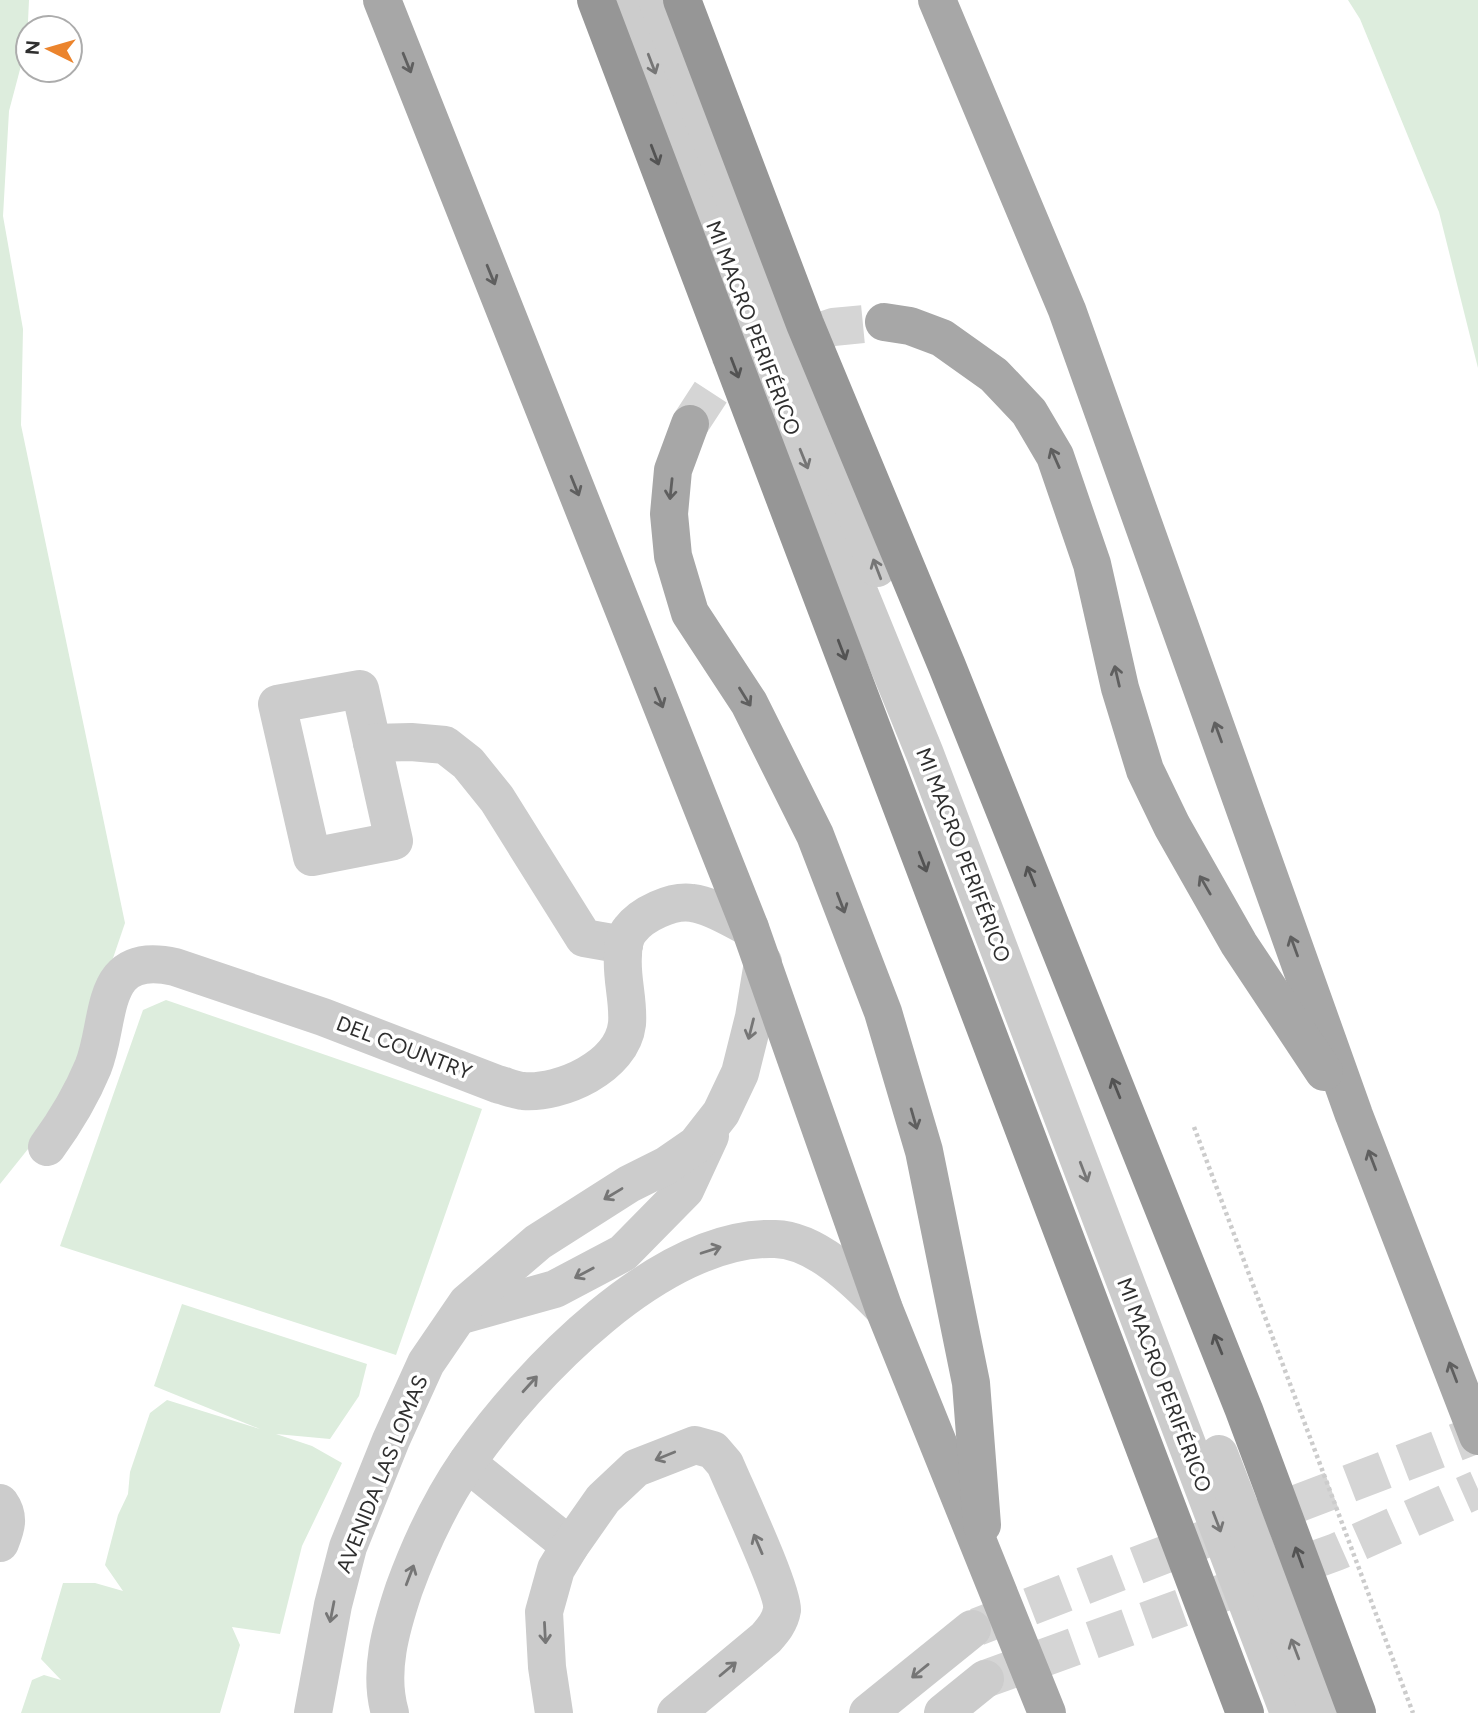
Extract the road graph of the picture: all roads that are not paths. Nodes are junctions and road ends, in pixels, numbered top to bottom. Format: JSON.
{"nodes":[{"id":1,"x":382,"y":0,"type":"edge"},
{"id":2,"x":596,"y":0,"type":"edge"},
{"id":3,"x":627,"y":0,"type":"edge"},
{"id":4,"x":657,"y":0,"type":"edge"},
{"id":5,"x":682,"y":0,"type":"edge"},
{"id":6,"x":937,"y":0,"type":"edge"},
{"id":7,"x":884,"y":322,"type":"tunnel mouth"},
{"id":8,"x":690,"y":424,"type":"tunnel mouth"},
{"id":9,"x":372,"y":743,"type":"dead end"},
{"id":10,"x":624,"y":945,"type":"junction"},
{"id":11,"x":757,"y":945,"type":"junction"},
{"id":12,"x":720,"y":1115,"type":"junction"},
{"id":13,"x":1354,"y":1115,"type":"junction"},
{"id":14,"x":47,"y":1147,"type":"dead end"},
{"id":15,"x":637,"y":1238,"type":"junction"},
{"id":16,"x":657,"y":1276,"type":"junction"},
{"id":17,"x":884,"y":1308,"type":"junction"},
{"id":18,"x":457,"y":1317,"type":"junction"},
{"id":19,"x":1478,"y":1436,"type":"edge"},
{"id":20,"x":467,"y":1463,"type":"junction"},
{"id":21,"x":0,"y":1503,"type":"edge"},
{"id":22,"x":0,"y":1543,"type":"edge"},
{"id":23,"x":570,"y":1546,"type":"junction"},
{"id":24,"x":985,"y":1562,"type":"junction"},
{"id":25,"x":972,"y":1629,"type":"tunnel mouth"},
{"id":26,"x":985,"y":1679,"type":"tunnel mouth"},
{"id":27,"x":313,"y":1713,"type":"edge"},
{"id":28,"x":390,"y":1713,"type":"edge"},
{"id":29,"x":554,"y":1713,"type":"edge"},
{"id":30,"x":676,"y":1713,"type":"edge"},
{"id":31,"x":869,"y":1713,"type":"edge"},
{"id":32,"x":943,"y":1713,"type":"edge"},
{"id":33,"x":1047,"y":1713,"type":"edge"},
{"id":34,"x":1245,"y":1713,"type":"edge"},
{"id":35,"x":1289,"y":1713,"type":"edge"},
{"id":36,"x":1320,"y":1713,"type":"edge"},
{"id":37,"x":1357,"y":1713,"type":"edge"}],
"edges":[{"from":1,"to":11,"type":"main road","one_way":true},
{"from":2,"to":34,"type":"highway","one_way":true},
{"from":3,"to":35,"type":"street","name":"MI MACRO PERIFÉRICO","one_way":true},
{"from":36,"to":4,"type":"street","name":"MI MACRO PERIFÉRICO","one_way":true},
{"from":37,"to":5,"type":"highway","one_way":true},
{"from":13,"to":6,"type":"main road","one_way":true},
{"from":13,"to":7,"type":"main road","one_way":true},
{"from":8,"to":24,"type":"main road","one_way":true},
{"from":9,"to":10,"type":"street"},
{"from":10,"to":11,"type":"street"},
{"from":10,"to":14,"type":"street","name":"DEL COUNTRY"},
{"from":11,"to":12,"type":"street","name":"AVENIDA LAS LOMAS","one_way":true},
{"from":11,"to":17,"type":"main road"},
{"from":12,"to":15,"type":"street"},
{"from":12,"to":18,"type":"street","name":"AVENIDA LAS LOMAS","one_way":true},
{"from":19,"to":13,"type":"main road","one_way":true},
{"from":15,"to":16,"type":"street"},
{"from":15,"to":18,"type":"street","one_way":true},
{"from":16,"to":17,"type":"street","one_way":true},
{"from":20,"to":16,"type":"street","one_way":true},
{"from":17,"to":24,"type":"main road"},
{"from":18,"to":27,"type":"street","name":"AVENIDA LAS LOMAS","one_way":true},
{"from":20,"to":23,"type":"street"},
{"from":28,"to":20,"type":"street","one_way":true},
{"from":21,"to":22,"type":"street"},
{"from":23,"to":29,"type":"street","one_way":true},
{"from":30,"to":23,"type":"street","one_way":true},
{"from":24,"to":33,"type":"main road"},
{"from":25,"to":31,"type":"street","one_way":true},
{"from":26,"to":32,"type":"street"}]}
